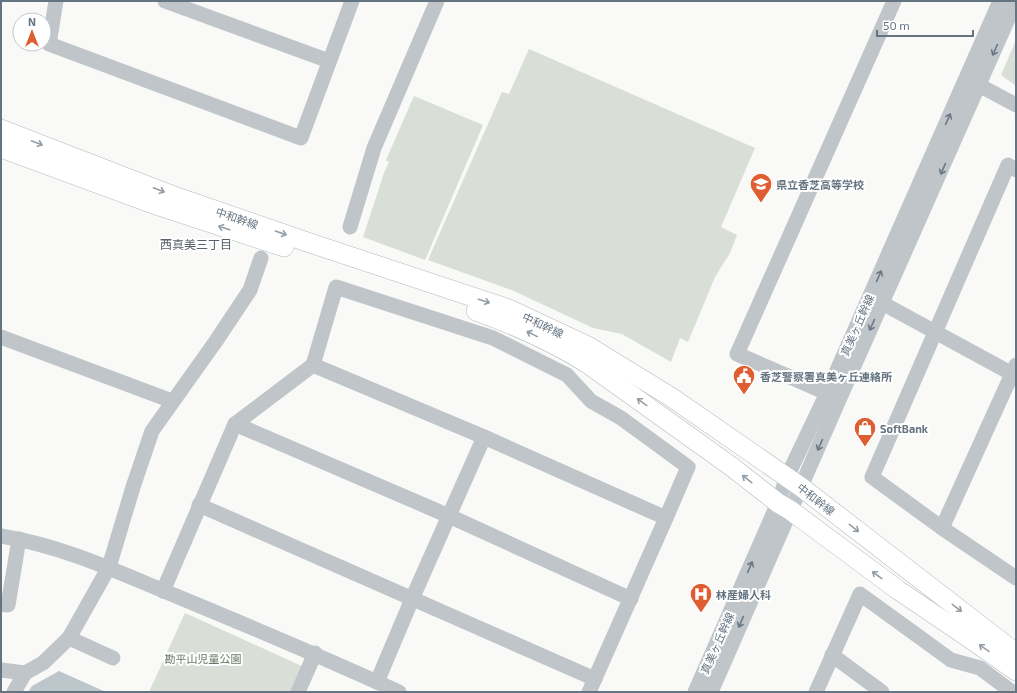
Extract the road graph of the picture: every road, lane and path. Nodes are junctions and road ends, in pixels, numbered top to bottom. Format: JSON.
{"nodes":[{"id":1,"x":56,"y":1,"type":"edge"},
{"id":2,"x":165,"y":1,"type":"edge"},
{"id":3,"x":352,"y":1,"type":"edge"},
{"id":4,"x":437,"y":1,"type":"edge"},
{"id":5,"x":894,"y":1,"type":"edge"},
{"id":6,"x":1000,"y":1,"type":"edge"},
{"id":7,"x":1016,"y":1,"type":"edge"},
{"id":8,"x":329,"y":60,"type":"junction"},
{"id":9,"x":973,"y":81,"type":"junction"},
{"id":10,"x":1016,"y":105,"type":"edge"},
{"id":11,"x":1,"y":129,"type":"edge"},
{"id":12,"x":1,"y":148,"type":"edge"},
{"id":13,"x":1016,"y":170,"type":"edge"},
{"id":14,"x":350,"y":228,"type":"dead end"},
{"id":15,"x":261,"y":258,"type":"dead end"},
{"id":16,"x":882,"y":302,"type":"junction"},
{"id":17,"x":935,"y":333,"type":"junction"},
{"id":18,"x":1,"y":337,"type":"edge"},
{"id":19,"x":313,"y":365,"type":"junction"},
{"id":20,"x":1015,"y":372,"type":"edge"},
{"id":21,"x":827,"y":393,"type":"junction"},
{"id":22,"x":172,"y":401,"type":"junction"},
{"id":23,"x":235,"y":424,"type":"junction"},
{"id":24,"x":484,"y":437,"type":"junction"},
{"id":25,"x":794,"y":482,"type":"junction"},
{"id":26,"x":199,"y":505,"type":"junction"},
{"id":27,"x":784,"y":506,"type":"junction"},
{"id":28,"x":448,"y":516,"type":"junction"},
{"id":29,"x":666,"y":518,"type":"junction"},
{"id":30,"x":942,"y":528,"type":"junction"},
{"id":31,"x":1,"y":536,"type":"edge"},
{"id":32,"x":19,"y":539,"type":"junction"},
{"id":33,"x":109,"y":567,"type":"junction"},
{"id":34,"x":1016,"y":578,"type":"edge"},
{"id":35,"x":163,"y":591,"type":"junction"},
{"id":36,"x":412,"y":599,"type":"junction"},
{"id":37,"x":631,"y":599,"type":"junction"},
{"id":38,"x":1,"y":604,"type":"edge"},
{"id":39,"x":69,"y":638,"type":"junction"},
{"id":40,"x":315,"y":653,"type":"junction"},
{"id":41,"x":1016,"y":653,"type":"edge"},
{"id":42,"x":832,"y":655,"type":"junction"},
{"id":43,"x":113,"y":658,"type":"dead end"},
{"id":44,"x":1,"y":670,"type":"edge"},
{"id":45,"x":1016,"y":671,"type":"edge"},
{"id":46,"x":25,"y":673,"type":"junction"},
{"id":47,"x":377,"y":682,"type":"junction"},
{"id":48,"x":592,"y":685,"type":"edge"},
{"id":49,"x":14,"y":692,"type":"edge"},
{"id":50,"x":298,"y":692,"type":"edge"},
{"id":51,"x":399,"y":692,"type":"edge"},
{"id":52,"x":695,"y":692,"type":"edge"},
{"id":53,"x":711,"y":692,"type":"edge"},
{"id":54,"x":816,"y":692,"type":"edge"},
{"id":55,"x":882,"y":692,"type":"edge"},
{"id":56,"x":1012,"y":692,"type":"edge"}],
"edges":[{"from":1,"to":8,"type":"street"},
{"from":2,"to":8,"type":"street"},
{"from":3,"to":8,"type":"street"},
{"from":4,"to":14,"type":"street"},
{"from":5,"to":21,"type":"street"},
{"from":6,"to":9,"type":"street","name":"真美ヶ丘幹線"},
{"from":7,"to":9,"type":"street","name":"真美ヶ丘幹線","one_way":true},
{"from":9,"to":10,"type":"street"},
{"from":9,"to":16,"type":"street","name":"真美ヶ丘幹線","one_way":true},
{"from":21,"to":9,"type":"street","name":"真美ヶ丘幹線","one_way":true},
{"from":11,"to":25,"type":"main road","name":"中和幹線","one_way":true},
{"from":27,"to":12,"type":"main road","name":"中和幹線","one_way":true},
{"from":13,"to":17,"type":"street"},
{"from":15,"to":22,"type":"street"},
{"from":16,"to":17,"type":"street"},
{"from":16,"to":25,"type":"street","name":"真美ヶ丘幹線","one_way":true},
{"from":17,"to":20,"type":"street"},
{"from":17,"to":30,"type":"street"},
{"from":18,"to":22,"type":"street"},
{"from":19,"to":23,"type":"street"},
{"from":19,"to":24,"type":"street"},
{"from":19,"to":29,"type":"street"},
{"from":20,"to":30,"type":"street"},
{"from":21,"to":25,"type":"street","name":"真美ヶ丘幹線"},
{"from":22,"to":33,"type":"street"},
{"from":23,"to":26,"type":"street"},
{"from":23,"to":28,"type":"street"},
{"from":24,"to":28,"type":"street"},
{"from":24,"to":29,"type":"street"},
{"from":25,"to":27,"type":"street","name":"真美ヶ丘幹線"},
{"from":25,"to":41,"type":"main road","name":"中和幹線","one_way":true},
{"from":26,"to":35,"type":"street"},
{"from":26,"to":36,"type":"street"},
{"from":45,"to":27,"type":"main road","name":"中和幹線","one_way":true},
{"from":52,"to":27,"type":"street","name":"真美ヶ丘幹線","one_way":true},
{"from":27,"to":53,"type":"street","name":"真美ヶ丘幹線","one_way":true},
{"from":28,"to":36,"type":"street"},
{"from":28,"to":37,"type":"street"},
{"from":29,"to":37,"type":"street"},
{"from":30,"to":34,"type":"street"},
{"from":31,"to":32,"type":"street"},
{"from":32,"to":33,"type":"street"},
{"from":32,"to":38,"type":"street"},
{"from":33,"to":35,"type":"street"},
{"from":33,"to":39,"type":"street"},
{"from":35,"to":40,"type":"street"},
{"from":36,"to":47,"type":"street"},
{"from":36,"to":48,"type":"street"},
{"from":37,"to":48,"type":"street"},
{"from":39,"to":43,"type":"street"},
{"from":39,"to":46,"type":"street"},
{"from":40,"to":47,"type":"street"},
{"from":40,"to":50,"type":"street"},
{"from":42,"to":54,"type":"street"},
{"from":42,"to":55,"type":"street"},
{"from":42,"to":56,"type":"street"},
{"from":44,"to":46,"type":"street"},
{"from":46,"to":49,"type":"street"},
{"from":47,"to":51,"type":"street"}]}
